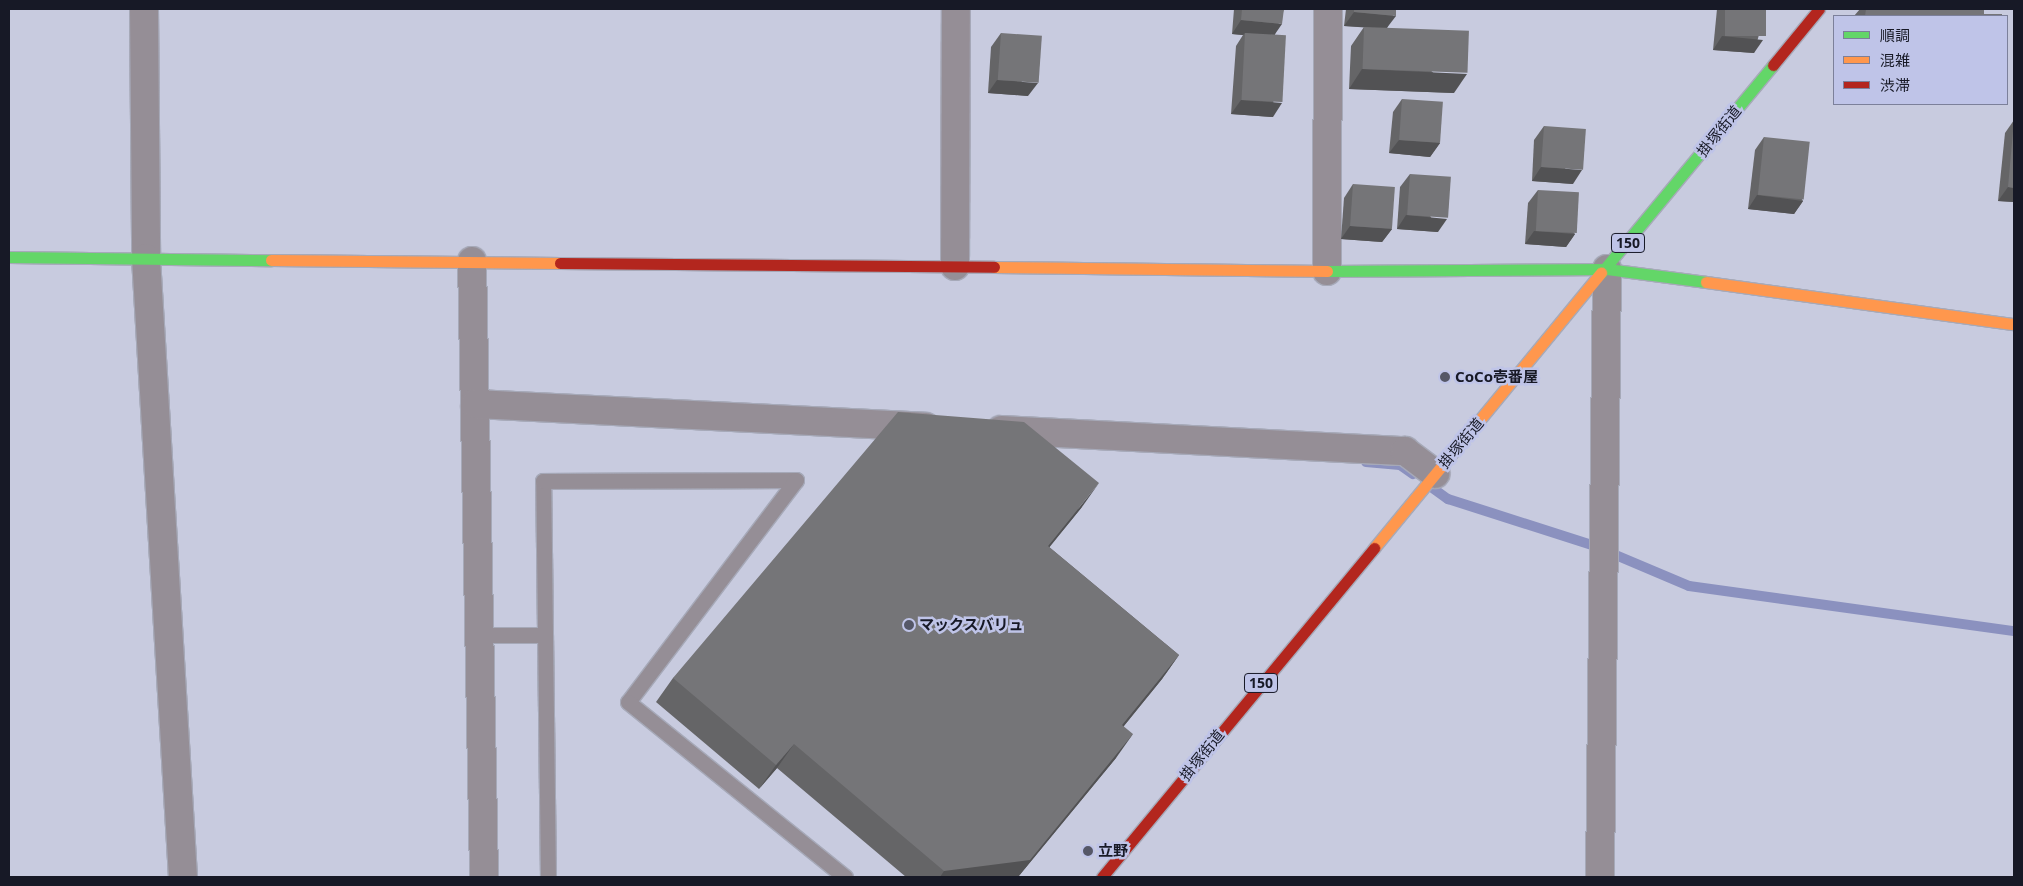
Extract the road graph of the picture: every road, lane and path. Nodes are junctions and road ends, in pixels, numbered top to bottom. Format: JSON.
{"nodes":[{"id":1,"x":144,"y":9,"type":"edge"},
{"id":2,"x":956,"y":9,"type":"edge"},
{"id":3,"x":1328,"y":9,"type":"edge"},
{"id":4,"x":1819,"y":9,"type":"edge"},
{"id":5,"x":9,"y":257,"type":"edge"},
{"id":6,"x":146,"y":258,"type":"junction"},
{"id":7,"x":472,"y":261,"type":"junction"},
{"id":8,"x":955,"y":266,"type":"junction"},
{"id":9,"x":1606,"y":269,"type":"junction"},
{"id":10,"x":1327,"y":271,"type":"junction"},
{"id":11,"x":2014,"y":324,"type":"edge"},
{"id":12,"x":475,"y":404,"type":"junction"},
{"id":13,"x":950,"y":428,"type":"edge"},
{"id":14,"x":979,"y":429,"type":"edge"},
{"id":15,"x":1430,"y":480,"type":"junction"},
{"id":16,"x":479,"y":635,"type":"junction"},
{"id":17,"x":544,"y":635,"type":"junction"},
{"id":18,"x":183,"y":877,"type":"edge"},
{"id":19,"x":484,"y":877,"type":"edge"},
{"id":20,"x":548,"y":877,"type":"edge"},
{"id":21,"x":845,"y":877,"type":"edge"},
{"id":22,"x":1102,"y":877,"type":"edge"},
{"id":23,"x":1600,"y":877,"type":"edge"}],
"edges":[{"from":1,"to":6,"type":"street"},
{"from":2,"to":8,"type":"street"},
{"from":3,"to":10,"type":"street"},
{"from":4,"to":9,"type":"main road","name":"掛塚街道","number":"150"},
{"from":5,"to":6,"type":"main road"},
{"from":6,"to":7,"type":"main road"},
{"from":6,"to":18,"type":"street"},
{"from":7,"to":8,"type":"main road"},
{"from":7,"to":12,"type":"street"},
{"from":8,"to":10,"type":"main road"},
{"from":9,"to":10,"type":"main road"},
{"from":9,"to":11,"type":"main road"},
{"from":9,"to":15,"type":"main road","name":"掛塚街道","number":"150"},
{"from":9,"to":23,"type":"street"},
{"from":12,"to":13,"type":"street"},
{"from":12,"to":16,"type":"street"},
{"from":14,"to":15,"type":"street"},
{"from":15,"to":22,"type":"main road","name":"掛塚街道","number":"150"},
{"from":16,"to":17,"type":"lane"},
{"from":16,"to":19,"type":"street"},
{"from":17,"to":20,"type":"lane"},
{"from":17,"to":21,"type":"lane"}]}
